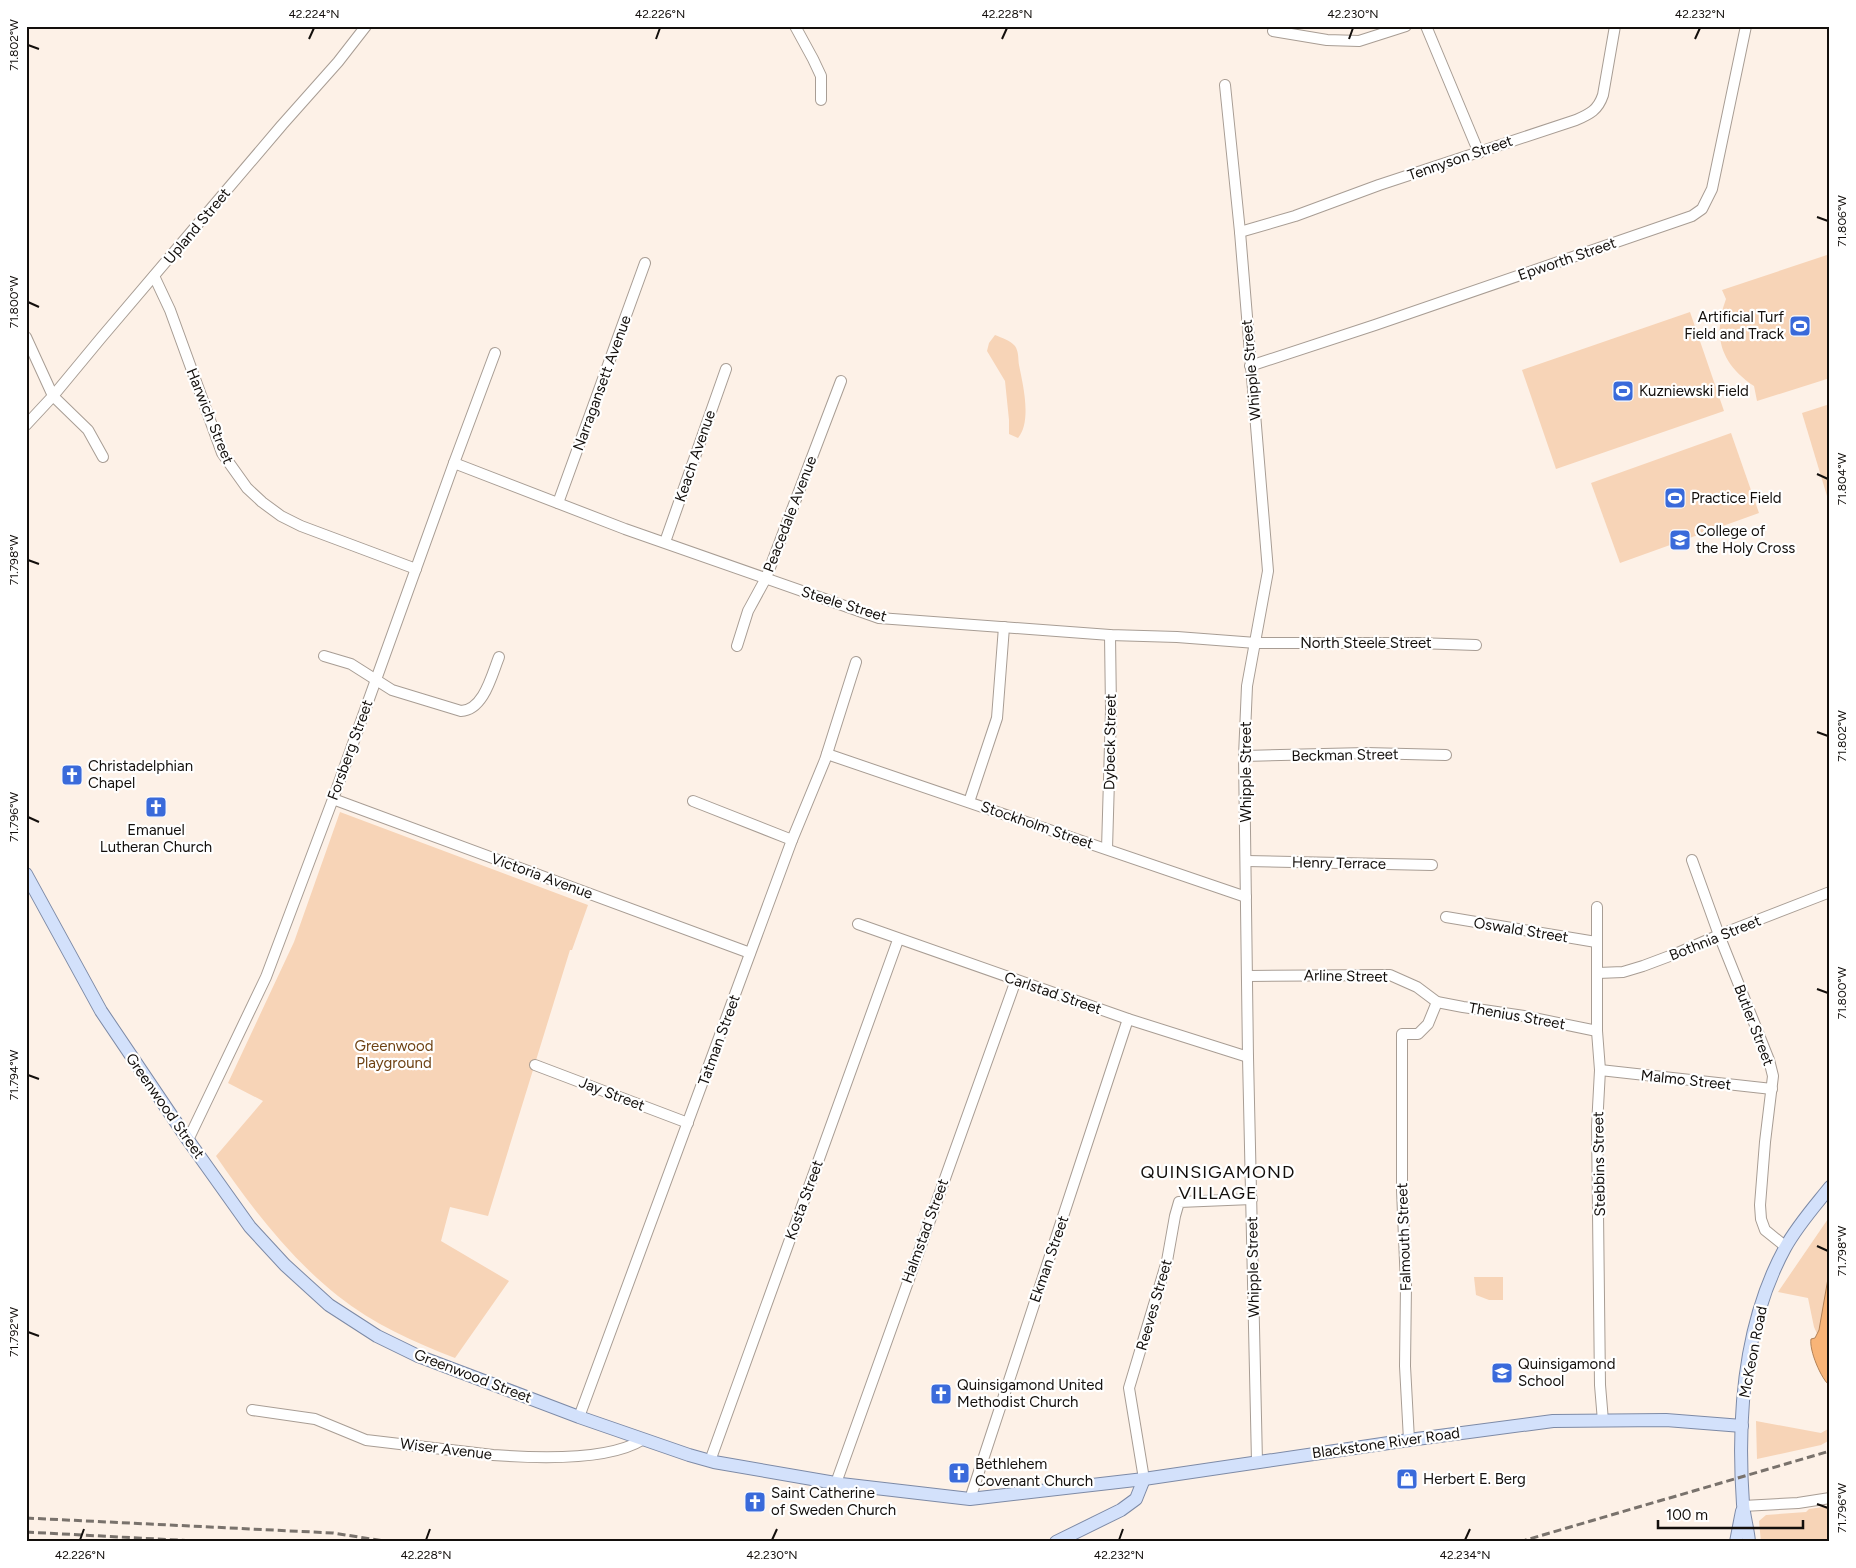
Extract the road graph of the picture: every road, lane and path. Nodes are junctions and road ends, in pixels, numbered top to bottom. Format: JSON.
{"nodes":[{"id":1,"x":366,"y":26,"type":"edge"},
{"id":2,"x":795,"y":26,"type":"edge"},
{"id":3,"x":1406,"y":26,"type":"edge"},
{"id":4,"x":1426,"y":26,"type":"edge"},
{"id":5,"x":1615,"y":26,"type":"edge"},
{"id":6,"x":1746,"y":26,"type":"edge"},
{"id":7,"x":1273,"y":31,"type":"dead end"},
{"id":8,"x":1225,"y":85,"type":"dead end"},
{"id":9,"x":821,"y":100,"type":"dead end"},
{"id":10,"x":1479,"y":153,"type":"junction"},
{"id":11,"x":1240,"y":232,"type":"junction"},
{"id":12,"x":645,"y":263,"type":"dead end"},
{"id":13,"x":154,"y":276,"type":"junction"},
{"id":14,"x":26,"y":337,"type":"edge"},
{"id":15,"x":495,"y":353,"type":"dead end"},
{"id":16,"x":1250,"y":366,"type":"junction"},
{"id":17,"x":726,"y":369,"type":"dead end"},
{"id":18,"x":841,"y":381,"type":"dead end"},
{"id":19,"x":53,"y":396,"type":"junction"},
{"id":20,"x":26,"y":425,"type":"edge"},
{"id":21,"x":103,"y":456,"type":"dead end"},
{"id":22,"x":454,"y":463,"type":"junction"},
{"id":23,"x":558,"y":503,"type":"junction"},
{"id":24,"x":665,"y":542,"type":"junction"},
{"id":25,"x":416,"y":569,"type":"junction"},
{"id":26,"x":766,"y":578,"type":"junction"},
{"id":27,"x":1004,"y":627,"type":"junction"},
{"id":28,"x":1110,"y":635,"type":"junction"},
{"id":29,"x":1256,"y":643,"type":"junction"},
{"id":30,"x":1476,"y":645,"type":"dead end"},
{"id":31,"x":737,"y":646,"type":"dead end"},
{"id":32,"x":324,"y":656,"type":"dead end"},
{"id":33,"x":499,"y":656,"type":"dead end"},
{"id":34,"x":856,"y":662,"type":"dead end"},
{"id":35,"x":375,"y":679,"type":"junction"},
{"id":36,"x":827,"y":754,"type":"junction"},
{"id":37,"x":1446,"y":755,"type":"dead end"},
{"id":38,"x":1244,"y":756,"type":"junction"},
{"id":39,"x":333,"y":800,"type":"junction"},
{"id":40,"x":693,"y":801,"type":"dead end"},
{"id":41,"x":969,"y":802,"type":"junction"},
{"id":42,"x":792,"y":840,"type":"junction"},
{"id":43,"x":1107,"y":849,"type":"junction"},
{"id":44,"x":1692,"y":860,"type":"dead end"},
{"id":45,"x":1246,"y":861,"type":"junction"},
{"id":46,"x":1432,"y":865,"type":"dead end"},
{"id":47,"x":26,"y":874,"type":"edge"},
{"id":48,"x":1830,"y":892,"type":"edge"},
{"id":49,"x":1246,"y":897,"type":"junction"},
{"id":50,"x":1597,"y":908,"type":"dead end"},
{"id":51,"x":1446,"y":917,"type":"dead end"},
{"id":52,"x":858,"y":924,"type":"dead end"},
{"id":53,"x":1719,"y":934,"type":"junction"},
{"id":54,"x":898,"y":940,"type":"junction"},
{"id":55,"x":1596,"y":942,"type":"junction"},
{"id":56,"x":750,"y":953,"type":"junction"},
{"id":57,"x":1598,"y":973,"type":"junction"},
{"id":58,"x":1248,"y":976,"type":"junction"},
{"id":59,"x":1016,"y":980,"type":"junction"},
{"id":60,"x":1437,"y":1002,"type":"junction"},
{"id":61,"x":1128,"y":1019,"type":"junction"},
{"id":62,"x":1597,"y":1031,"type":"junction"},
{"id":63,"x":1248,"y":1057,"type":"junction"},
{"id":64,"x":535,"y":1065,"type":"dead end"},
{"id":65,"x":1600,"y":1070,"type":"junction"},
{"id":66,"x":1772,"y":1089,"type":"junction"},
{"id":67,"x":688,"y":1123,"type":"junction"},
{"id":68,"x":188,"y":1140,"type":"junction"},
{"id":69,"x":1830,"y":1187,"type":"edge"},
{"id":70,"x":1252,"y":1199,"type":"junction"},
{"id":71,"x":1786,"y":1247,"type":"junction"},
{"id":72,"x":252,"y":1410,"type":"dead end"},
{"id":73,"x":580,"y":1417,"type":"junction"},
{"id":74,"x":1603,"y":1421,"type":"junction"},
{"id":75,"x":1742,"y":1426,"type":"junction"},
{"id":76,"x":642,"y":1440,"type":"junction"},
{"id":77,"x":1409,"y":1440,"type":"junction"},
{"id":78,"x":710,"y":1461,"type":"junction"},
{"id":79,"x":1257,"y":1462,"type":"junction"},
{"id":80,"x":1144,"y":1479,"type":"junction"},
{"id":81,"x":836,"y":1483,"type":"junction"},
{"id":82,"x":970,"y":1498,"type":"junction"},
{"id":83,"x":1830,"y":1498,"type":"edge"},
{"id":84,"x":1743,"y":1506,"type":"junction"},
{"id":85,"x":1056,"y":1542,"type":"edge"},
{"id":86,"x":1736,"y":1542,"type":"edge"},
{"id":87,"x":1749,"y":1542,"type":"edge"}],
"edges":[{"from":1,"to":13,"type":"street","name":"Upland Street"},
{"from":2,"to":9,"type":"street"},
{"from":3,"to":7,"type":"street"},
{"from":4,"to":10,"type":"street"},
{"from":5,"to":10,"type":"street","name":"Tennyson Street"},
{"from":6,"to":16,"type":"street","name":"Epworth Street"},
{"from":8,"to":11,"type":"street","name":"Whipple Street"},
{"from":10,"to":11,"type":"street","name":"Tennyson Street"},
{"from":11,"to":16,"type":"street","name":"Whipple Street"},
{"from":12,"to":23,"type":"street","name":"Narragansett Avenue"},
{"from":13,"to":19,"type":"street","name":"Upland Street"},
{"from":13,"to":25,"type":"street","name":"Harwich Street"},
{"from":14,"to":19,"type":"street"},
{"from":15,"to":22,"type":"street","name":"Forsberg Street"},
{"from":16,"to":29,"type":"street","name":"Whipple Street"},
{"from":17,"to":24,"type":"street","name":"Keach Avenue"},
{"from":18,"to":26,"type":"street","name":"Peacedale Avenue"},
{"from":19,"to":20,"type":"street","name":"Upland Street"},
{"from":19,"to":21,"type":"street"},
{"from":22,"to":23,"type":"street","name":"Steele Street"},
{"from":22,"to":25,"type":"street","name":"Forsberg Street"},
{"from":23,"to":24,"type":"street","name":"Steele Street"},
{"from":24,"to":26,"type":"street","name":"Steele Street"},
{"from":25,"to":35,"type":"street","name":"Forsberg Street"},
{"from":26,"to":27,"type":"street","name":"Steele Street"},
{"from":26,"to":31,"type":"street","name":"Peacedale Avenue"},
{"from":27,"to":28,"type":"street","name":"Steele Street"},
{"from":27,"to":41,"type":"street"},
{"from":28,"to":29,"type":"street","name":"Steele Street"},
{"from":28,"to":43,"type":"street","name":"Dybeck Street"},
{"from":29,"to":30,"type":"street","name":"North Steele Street"},
{"from":29,"to":38,"type":"street","name":"Whipple Street"},
{"from":32,"to":35,"type":"street"},
{"from":33,"to":35,"type":"street"},
{"from":34,"to":36,"type":"street","name":"Tatman Street"},
{"from":35,"to":39,"type":"street","name":"Forsberg Street"},
{"from":36,"to":41,"type":"street","name":"Stockholm Street"},
{"from":36,"to":42,"type":"street","name":"Tatman Street"},
{"from":37,"to":38,"type":"street","name":"Beckman Street"},
{"from":38,"to":45,"type":"street","name":"Whipple Street"},
{"from":39,"to":56,"type":"street","name":"Victoria Avenue"},
{"from":39,"to":68,"type":"street","name":"Forsberg Street"},
{"from":40,"to":42,"type":"street"},
{"from":41,"to":43,"type":"street","name":"Stockholm Street"},
{"from":42,"to":56,"type":"street","name":"Tatman Street"},
{"from":43,"to":49,"type":"street","name":"Stockholm Street"},
{"from":44,"to":53,"type":"street","name":"Butler Street"},
{"from":45,"to":46,"type":"street","name":"Henry Terrace"},
{"from":45,"to":49,"type":"street","name":"Whipple Street"},
{"from":47,"to":68,"type":"main road","name":"Greenwood Street"},
{"from":48,"to":53,"type":"street","name":"Bothnia Street"},
{"from":49,"to":58,"type":"street","name":"Whipple Street"},
{"from":50,"to":55,"type":"street","name":"Stebbins Street"},
{"from":51,"to":55,"type":"street","name":"Oswald Street"},
{"from":52,"to":54,"type":"street","name":"Carlstad Street"},
{"from":53,"to":57,"type":"street","name":"Bothnia Street"},
{"from":53,"to":66,"type":"street","name":"Butler Street"},
{"from":54,"to":59,"type":"street","name":"Carlstad Street"},
{"from":54,"to":78,"type":"street","name":"Kosta Street"},
{"from":55,"to":57,"type":"street","name":"Stebbins Street"},
{"from":56,"to":67,"type":"street","name":"Tatman Street"},
{"from":57,"to":62,"type":"street","name":"Stebbins Street"},
{"from":58,"to":60,"type":"street","name":"Arline Street"},
{"from":58,"to":63,"type":"street","name":"Whipple Street"},
{"from":59,"to":61,"type":"street","name":"Carlstad Street"},
{"from":59,"to":81,"type":"street","name":"Halmstad Street"},
{"from":60,"to":62,"type":"street","name":"Thenius Street"},
{"from":60,"to":77,"type":"street","name":"Falmouth Street"},
{"from":61,"to":63,"type":"street","name":"Carlstad Street"},
{"from":61,"to":82,"type":"street","name":"Ekman Street"},
{"from":62,"to":65,"type":"street","name":"Stebbins Street"},
{"from":63,"to":70,"type":"street","name":"Whipple Street"},
{"from":64,"to":67,"type":"street","name":"Jay Street"},
{"from":65,"to":66,"type":"street","name":"Malmo Street"},
{"from":65,"to":74,"type":"street","name":"Stebbins Street"},
{"from":66,"to":71,"type":"street","name":"Butler Street"},
{"from":67,"to":73,"type":"street","name":"Tatman Street"},
{"from":68,"to":73,"type":"main road","name":"Greenwood Street"},
{"from":69,"to":71,"type":"main road","name":"McKeon Road"},
{"from":70,"to":79,"type":"street","name":"Whipple Street"},
{"from":70,"to":80,"type":"street","name":"Reeves Street"},
{"from":71,"to":75,"type":"main road","name":"McKeon Road"},
{"from":72,"to":76,"type":"street","name":"Wiser Avenue"},
{"from":73,"to":76,"type":"main road","name":"Greenwood Street"},
{"from":74,"to":75,"type":"main road","name":"Blackstone River Road"},
{"from":74,"to":77,"type":"main road","name":"Blackstone River Road"},
{"from":75,"to":84,"type":"main road","name":"McKeon Road"},
{"from":76,"to":78,"type":"main road","name":"Greenwood Street"},
{"from":77,"to":79,"type":"main road","name":"Blackstone River Road"},
{"from":78,"to":81,"type":"main road","name":"Greenwood Street"},
{"from":79,"to":80,"type":"main road","name":"Blackstone River Road"},
{"from":80,"to":82,"type":"main road","name":"Greenwood Street"},
{"from":80,"to":85,"type":"main road"},
{"from":81,"to":82,"type":"main road","name":"Greenwood Street"},
{"from":83,"to":84,"type":"street"},
{"from":84,"to":86,"type":"main road","name":"McKeon Road"},
{"from":84,"to":87,"type":"main road","name":"McKeon Road"}]}
